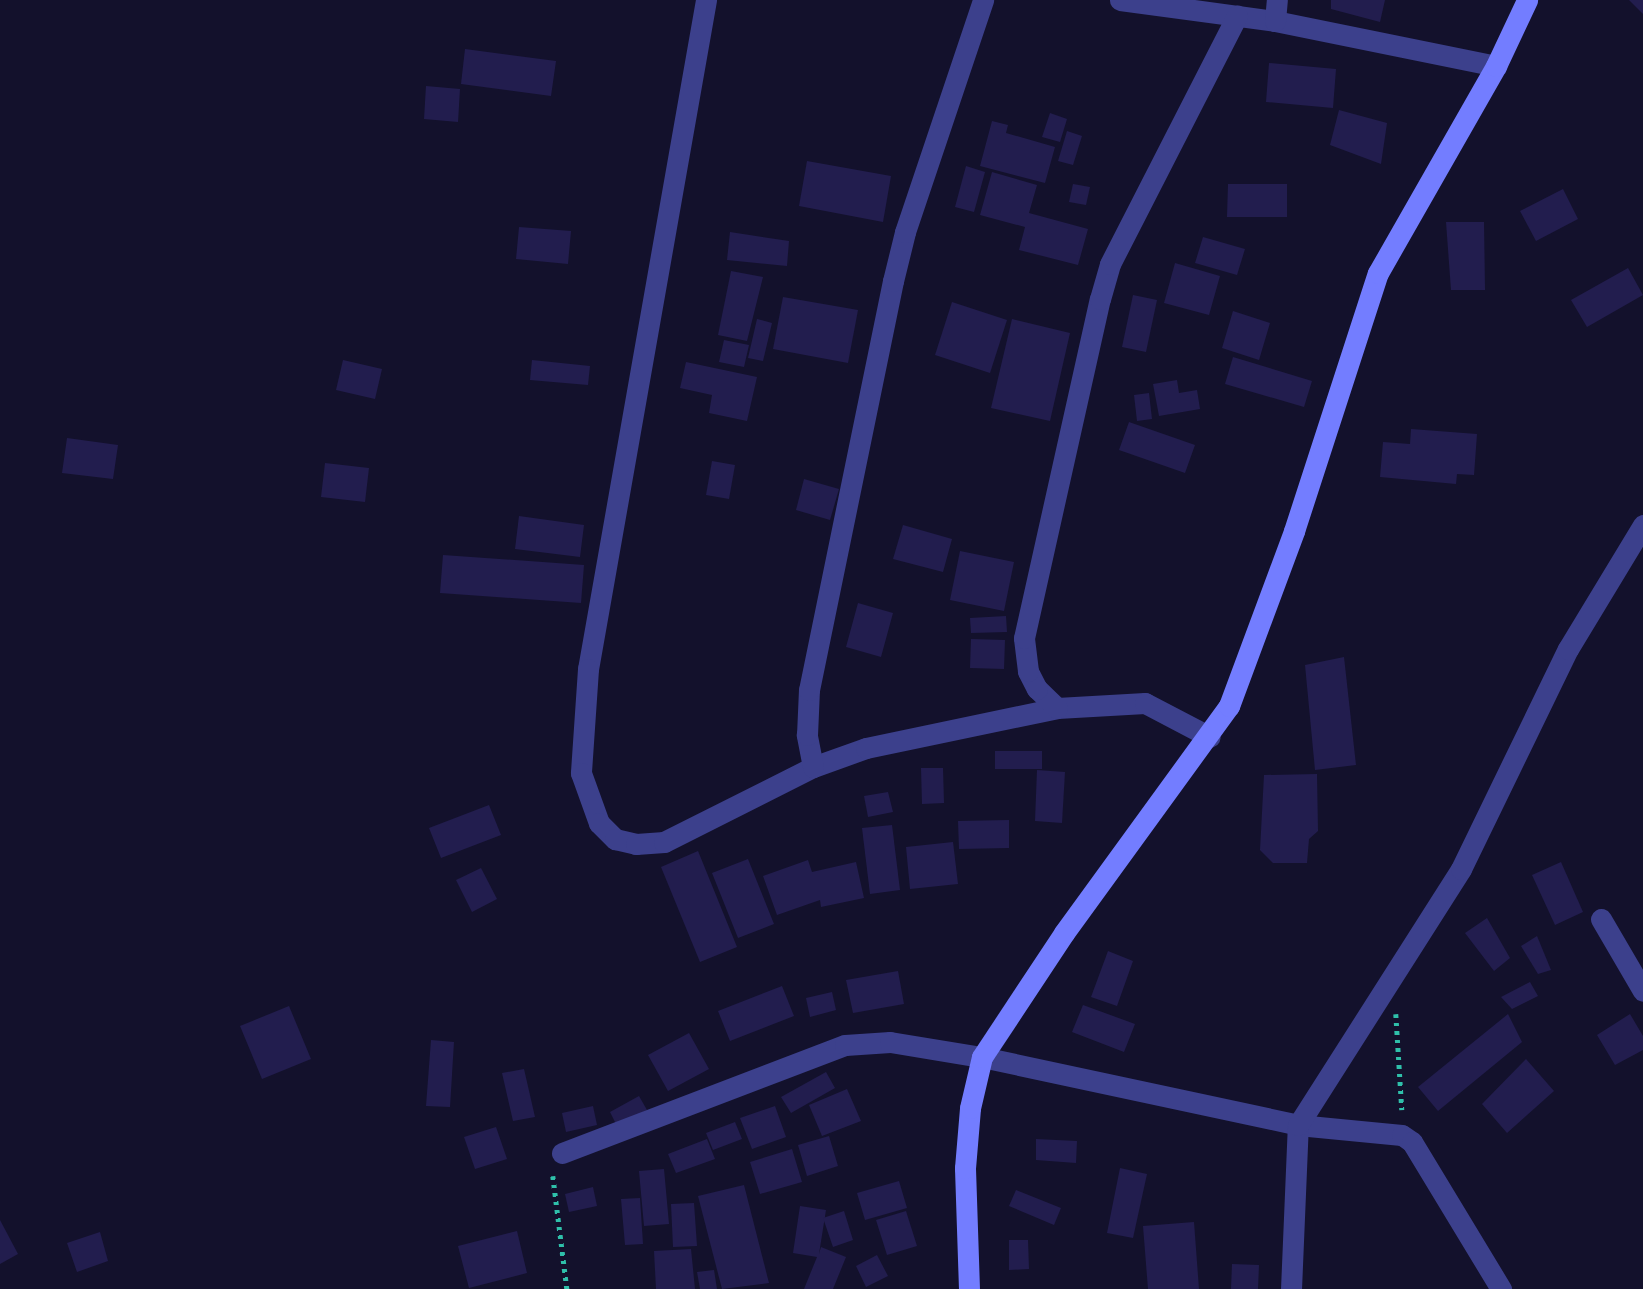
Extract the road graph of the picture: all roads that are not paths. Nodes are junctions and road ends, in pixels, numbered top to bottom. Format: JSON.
{"nodes":[{"id":1,"x":706,"y":0,"type":"edge"},
{"id":2,"x":983,"y":0,"type":"edge"},
{"id":3,"x":1120,"y":0,"type":"edge"},
{"id":4,"x":1277,"y":0,"type":"edge"},
{"id":5,"x":1527,"y":0,"type":"edge"},
{"id":6,"x":1237,"y":16,"type":"junction"},
{"id":7,"x":1275,"y":22,"type":"junction"},
{"id":8,"x":1496,"y":66,"type":"junction"},
{"id":9,"x":1643,"y":525,"type":"edge"},
{"id":10,"x":1057,"y":708,"type":"junction"},
{"id":11,"x":1210,"y":737,"type":"junction"},
{"id":12,"x":813,"y":767,"type":"junction"},
{"id":13,"x":1601,"y":919,"type":"dead end"},
{"id":14,"x":1643,"y":991,"type":"edge"},
{"id":15,"x":982,"y":1057,"type":"junction"},
{"id":16,"x":1298,"y":1125,"type":"junction"},
{"id":17,"x":562,"y":1153,"type":"road end"},
{"id":18,"x":969,"y":1289,"type":"edge"},
{"id":19,"x":1291,"y":1289,"type":"edge"},
{"id":20,"x":1501,"y":1289,"type":"edge"}],
"edges":[{"from":1,"to":12,"type":"street"},
{"from":2,"to":12,"type":"street"},
{"from":3,"to":6,"type":"street"},
{"from":4,"to":7,"type":"street"},
{"from":5,"to":8,"type":"street"},
{"from":6,"to":7,"type":"street"},
{"from":6,"to":10,"type":"street"},
{"from":7,"to":8,"type":"street"},
{"from":8,"to":11,"type":"street"},
{"from":9,"to":16,"type":"street"},
{"from":10,"to":11,"type":"street"},
{"from":10,"to":12,"type":"street"},
{"from":11,"to":15,"type":"street"},
{"from":13,"to":14,"type":"street"},
{"from":15,"to":16,"type":"street"},
{"from":15,"to":17,"type":"street"},
{"from":15,"to":18,"type":"street"},
{"from":16,"to":19,"type":"street"},
{"from":16,"to":20,"type":"street"}]}
